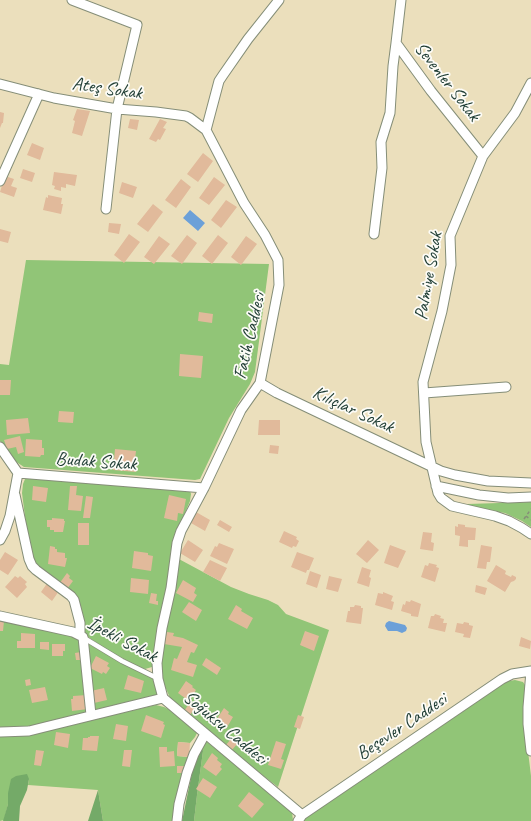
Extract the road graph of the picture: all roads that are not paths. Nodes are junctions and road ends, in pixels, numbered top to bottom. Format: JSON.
{"nodes":[{"id":1,"x":72,"y":0,"type":"edge"},
{"id":2,"x":279,"y":0,"type":"edge"},
{"id":3,"x":400,"y":0,"type":"edge"},
{"id":4,"x":396,"y":43,"type":"junction"},
{"id":5,"x":531,"y":83,"type":"edge"},
{"id":6,"x":0,"y":84,"type":"edge"},
{"id":7,"x":39,"y":94,"type":"junction"},
{"id":8,"x":117,"y":109,"type":"junction"},
{"id":9,"x":206,"y":130,"type":"junction"},
{"id":10,"x":483,"y":156,"type":"junction"},
{"id":11,"x":0,"y":181,"type":"edge"},
{"id":12,"x":106,"y":209,"type":"dead end"},
{"id":13,"x":374,"y":234,"type":"dead end"},
{"id":14,"x":260,"y":383,"type":"junction"},
{"id":15,"x":506,"y":387,"type":"dead end"},
{"id":16,"x":424,"y":393,"type":"junction"},
{"id":17,"x":0,"y":447,"type":"edge"},
{"id":18,"x":432,"y":467,"type":"junction"},
{"id":19,"x":18,"y":473,"type":"junction"},
{"id":20,"x":531,"y":483,"type":"edge"},
{"id":21,"x":436,"y":486,"type":"junction"},
{"id":22,"x":204,"y":488,"type":"junction"},
{"id":23,"x":15,"y":495,"type":"junction"},
{"id":24,"x":531,"y":497,"type":"edge"},
{"id":25,"x":531,"y":534,"type":"edge"},
{"id":26,"x":0,"y":540,"type":"edge"},
{"id":27,"x":0,"y":616,"type":"edge"},
{"id":28,"x":82,"y":636,"type":"junction"},
{"id":29,"x":531,"y":671,"type":"edge"},
{"id":30,"x":158,"y":678,"type":"junction"},
{"id":31,"x":163,"y":698,"type":"junction"},
{"id":32,"x":91,"y":715,"type":"junction"},
{"id":33,"x":0,"y":732,"type":"edge"},
{"id":34,"x":205,"y":734,"type":"junction"},
{"id":35,"x":531,"y":751,"type":"edge"},
{"id":36,"x":300,"y":818,"type":"edge"},
{"id":37,"x":177,"y":821,"type":"edge"}],
"edges":[{"from":1,"to":8,"type":"street"},
{"from":2,"to":9,"type":"street"},
{"from":3,"to":4,"type":"street","name":"Sevenler Sokak"},
{"from":4,"to":10,"type":"street","name":"Sevenler Sokak"},
{"from":4,"to":13,"type":"street"},
{"from":5,"to":10,"type":"street","name":"Palmiye Sokak"},
{"from":6,"to":7,"type":"street","name":"Ateş Sokak"},
{"from":7,"to":8,"type":"street","name":"Ateş Sokak"},
{"from":7,"to":11,"type":"street"},
{"from":8,"to":9,"type":"street","name":"Ateş Sokak"},
{"from":8,"to":12,"type":"street"},
{"from":9,"to":14,"type":"street","name":"Fatih Caddesi"},
{"from":10,"to":16,"type":"street","name":"Palmiye Sokak"},
{"from":14,"to":18,"type":"street","name":"Kılıçlar Sokak"},
{"from":14,"to":22,"type":"street","name":"Fatih Caddesi"},
{"from":15,"to":16,"type":"street"},
{"from":16,"to":18,"type":"street","name":"Palmiye Sokak"},
{"from":17,"to":19,"type":"street"},
{"from":18,"to":20,"type":"street","name":"Kılıçlar Sokak"},
{"from":18,"to":21,"type":"street","name":"Palmiye Sokak"},
{"from":19,"to":22,"type":"street","name":"Budak Sokak"},
{"from":19,"to":23,"type":"street"},
{"from":21,"to":24,"type":"street"},
{"from":21,"to":25,"type":"street"},
{"from":22,"to":30,"type":"street","name":"Fatih Caddesi"},
{"from":23,"to":26,"type":"street"},
{"from":23,"to":28,"type":"street"},
{"from":27,"to":28,"type":"street","name":"İpekli Sokak"},
{"from":28,"to":30,"type":"lane","name":"İpekli Sokak"},
{"from":28,"to":32,"type":"street"},
{"from":29,"to":35,"type":"street"},
{"from":29,"to":36,"type":"street","name":"Beşevler Caddesi"},
{"from":30,"to":31,"type":"street","name":"Fatih Caddesi"},
{"from":31,"to":32,"type":"street","name":"Soğuksu Caddesi"},
{"from":31,"to":34,"type":"street","name":"Soğuksu Caddesi"},
{"from":32,"to":33,"type":"street","name":"Soğuksu Caddesi"},
{"from":34,"to":36,"type":"street","name":"Soğuksu Caddesi"},
{"from":34,"to":37,"type":"street"}]}
